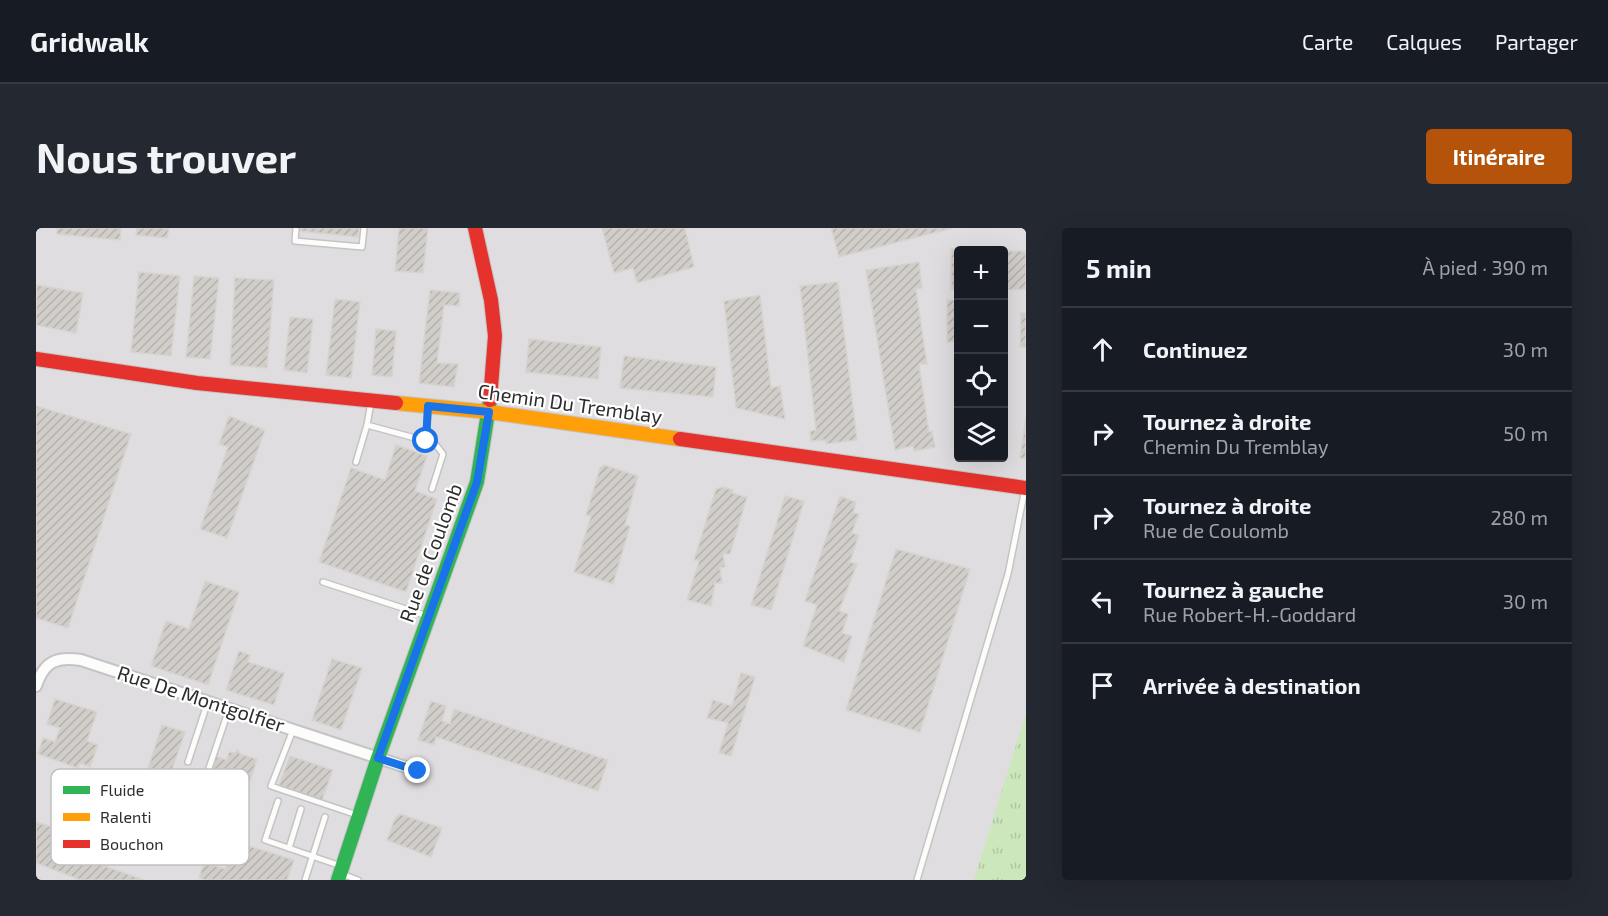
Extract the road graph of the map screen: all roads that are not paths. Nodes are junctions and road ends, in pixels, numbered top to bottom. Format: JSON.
{"nodes":[{"id":1,"x":296,"y":228,"type":"edge"},
{"id":2,"x":364,"y":228,"type":"edge"},
{"id":3,"x":475,"y":228,"type":"edge"},
{"id":4,"x":36,"y":359,"type":"edge"},
{"id":5,"x":372,"y":400,"type":"junction"},
{"id":6,"x":428,"y":406,"type":"junction"},
{"id":7,"x":489,"y":412,"type":"junction"},
{"id":8,"x":367,"y":425,"type":"junction"},
{"id":9,"x":426,"y":441,"type":"junction"},
{"id":10,"x":356,"y":462,"type":"dead end"},
{"id":11,"x":1026,"y":488,"type":"edge"},
{"id":12,"x":432,"y":489,"type":"dead end"},
{"id":13,"x":323,"y":582,"type":"dead end"},
{"id":14,"x":428,"y":616,"type":"junction"},
{"id":15,"x":36,"y":686,"type":"edge"},
{"id":16,"x":207,"y":701,"type":"junction"},
{"id":17,"x":229,"y":709,"type":"junction"},
{"id":18,"x":293,"y":730,"type":"junction"},
{"id":19,"x":378,"y":758,"type":"junction"},
{"id":20,"x":188,"y":762,"type":"dead end"},
{"id":21,"x":209,"y":769,"type":"edge"},
{"id":22,"x":418,"y":771,"type":"dead end"},
{"id":23,"x":278,"y":801,"type":"dead end"},
{"id":24,"x":301,"y":809,"type":"dead end"},
{"id":25,"x":325,"y":816,"type":"dead end"},
{"id":26,"x":359,"y":816,"type":"junction"},
{"id":27,"x":289,"y":848,"type":"junction"},
{"id":28,"x":313,"y":856,"type":"junction"},
{"id":29,"x":340,"y":873,"type":"edge"},
{"id":30,"x":305,"y":880,"type":"edge"},
{"id":31,"x":358,"y":880,"type":"edge"},
{"id":32,"x":917,"y":880,"type":"edge"}],
"edges":[{"from":1,"to":2,"type":"lane"},
{"from":3,"to":7,"type":"street","name":"Rue de Coulomb"},
{"from":4,"to":5,"type":"street","name":"Chemin Du Tremblay"},
{"from":5,"to":6,"type":"street","name":"Chemin Du Tremblay"},
{"from":5,"to":8,"type":"lane"},
{"from":6,"to":7,"type":"street","name":"Chemin Du Tremblay"},
{"from":6,"to":9,"type":"lane"},
{"from":7,"to":11,"type":"street","name":"Chemin Du Tremblay"},
{"from":7,"to":14,"type":"street","name":"Rue de Coulomb"},
{"from":8,"to":9,"type":"lane"},
{"from":8,"to":10,"type":"lane"},
{"from":9,"to":12,"type":"lane"},
{"from":11,"to":32,"type":"lane"},
{"from":13,"to":14,"type":"lane"},
{"from":14,"to":19,"type":"street","name":"Rue de Coulomb"},
{"from":15,"to":16,"type":"street","name":"Rue De Montgolfier"},
{"from":16,"to":17,"type":"street","name":"Rue De Montgolfier"},
{"from":16,"to":20,"type":"lane"},
{"from":17,"to":18,"type":"street","name":"Rue De Montgolfier"},
{"from":17,"to":21,"type":"lane"},
{"from":18,"to":19,"type":"street","name":"Rue De Montgolfier"},
{"from":18,"to":26,"type":"lane"},
{"from":19,"to":22,"type":"street","name":"Rue De Montgolfier"},
{"from":19,"to":26,"type":"street","name":"Rue de Coulomb"},
{"from":23,"to":27,"type":"lane"},
{"from":24,"to":27,"type":"lane"},
{"from":25,"to":28,"type":"lane"},
{"from":26,"to":29,"type":"street","name":"Rue de Coulomb"},
{"from":27,"to":28,"type":"lane"},
{"from":28,"to":29,"type":"lane"},
{"from":28,"to":30,"type":"lane"},
{"from":29,"to":31,"type":"lane"}]}
